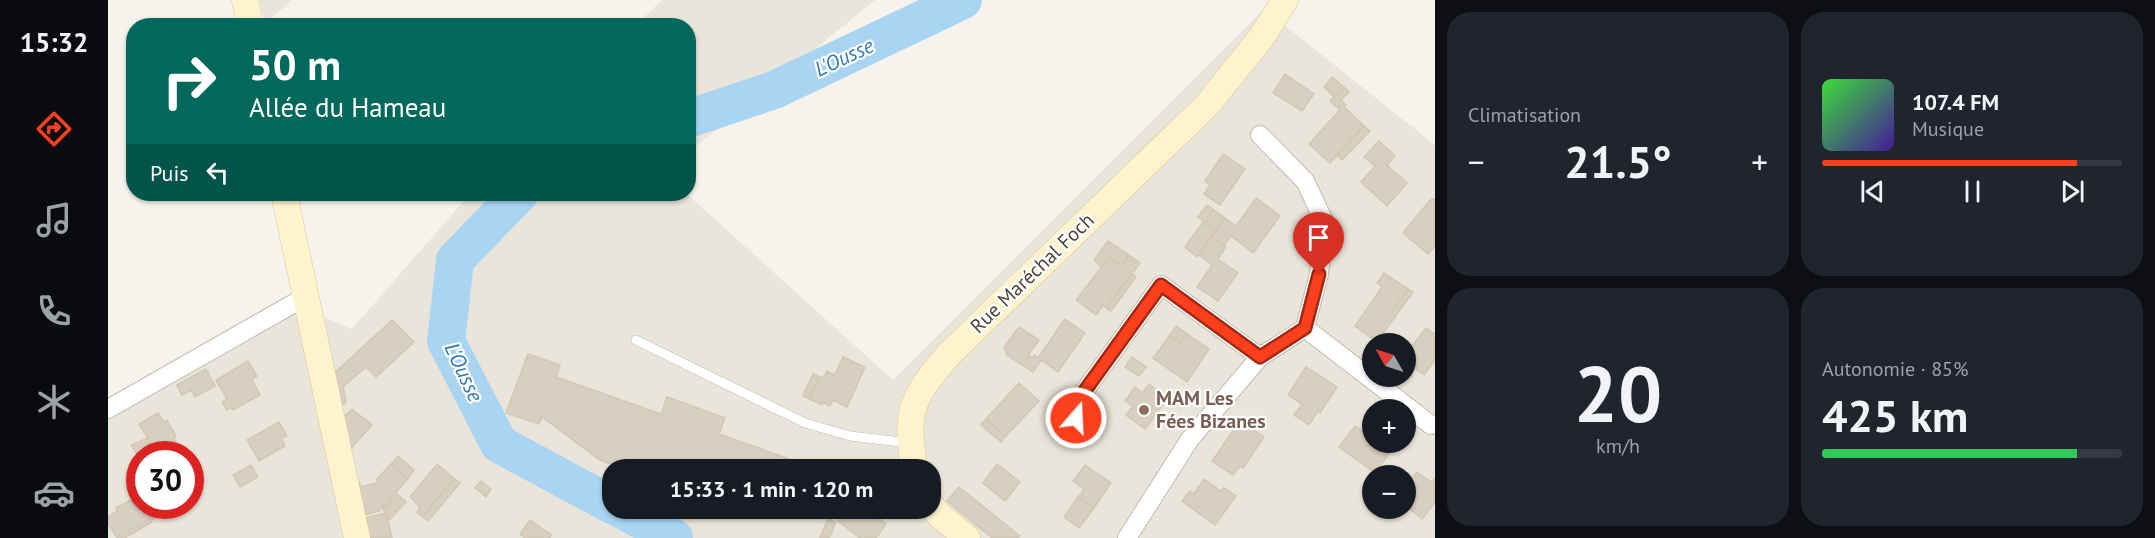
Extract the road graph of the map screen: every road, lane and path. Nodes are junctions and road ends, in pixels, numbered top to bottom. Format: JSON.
{"nodes":[{"id":1,"x":245,"y":0,"type":"edge"},
{"id":2,"x":1285,"y":0,"type":"edge"},
{"id":3,"x":248,"y":18,"type":"edge"},
{"id":4,"x":1260,"y":135,"type":"dead end"},
{"id":5,"x":285,"y":201,"type":"edge"},
{"id":6,"x":305,"y":297,"type":"junction"},
{"id":7,"x":1305,"y":328,"type":"junction"},
{"id":8,"x":636,"y":340,"type":"dead end"},
{"id":9,"x":1260,"y":357,"type":"junction"},
{"id":10,"x":108,"y":409,"type":"edge"},
{"id":11,"x":1076,"y":418,"type":"dead end"},
{"id":12,"x":1431,"y":425,"type":"dead end"},
{"id":13,"x":911,"y":443,"type":"junction"},
{"id":14,"x":913,"y":459,"type":"edge"},
{"id":15,"x":941,"y":516,"type":"edge"},
{"id":16,"x":357,"y":538,"type":"edge"},
{"id":17,"x":967,"y":538,"type":"edge"},
{"id":18,"x":1127,"y":538,"type":"edge"}],
"edges":[{"from":1,"to":3,"type":"street"},
{"from":2,"to":13,"type":"street","name":"Rue Maréchal Foch"},
{"from":4,"to":7,"type":"street"},
{"from":5,"to":6,"type":"street"},
{"from":6,"to":10,"type":"street"},
{"from":6,"to":16,"type":"street"},
{"from":7,"to":9,"type":"street"},
{"from":7,"to":12,"type":"street"},
{"from":8,"to":13,"type":"lane"},
{"from":9,"to":11,"type":"street"},
{"from":9,"to":18,"type":"street"},
{"from":13,"to":14,"type":"street","name":"Rue Maréchal Foch"},
{"from":15,"to":17,"type":"street"}]}
